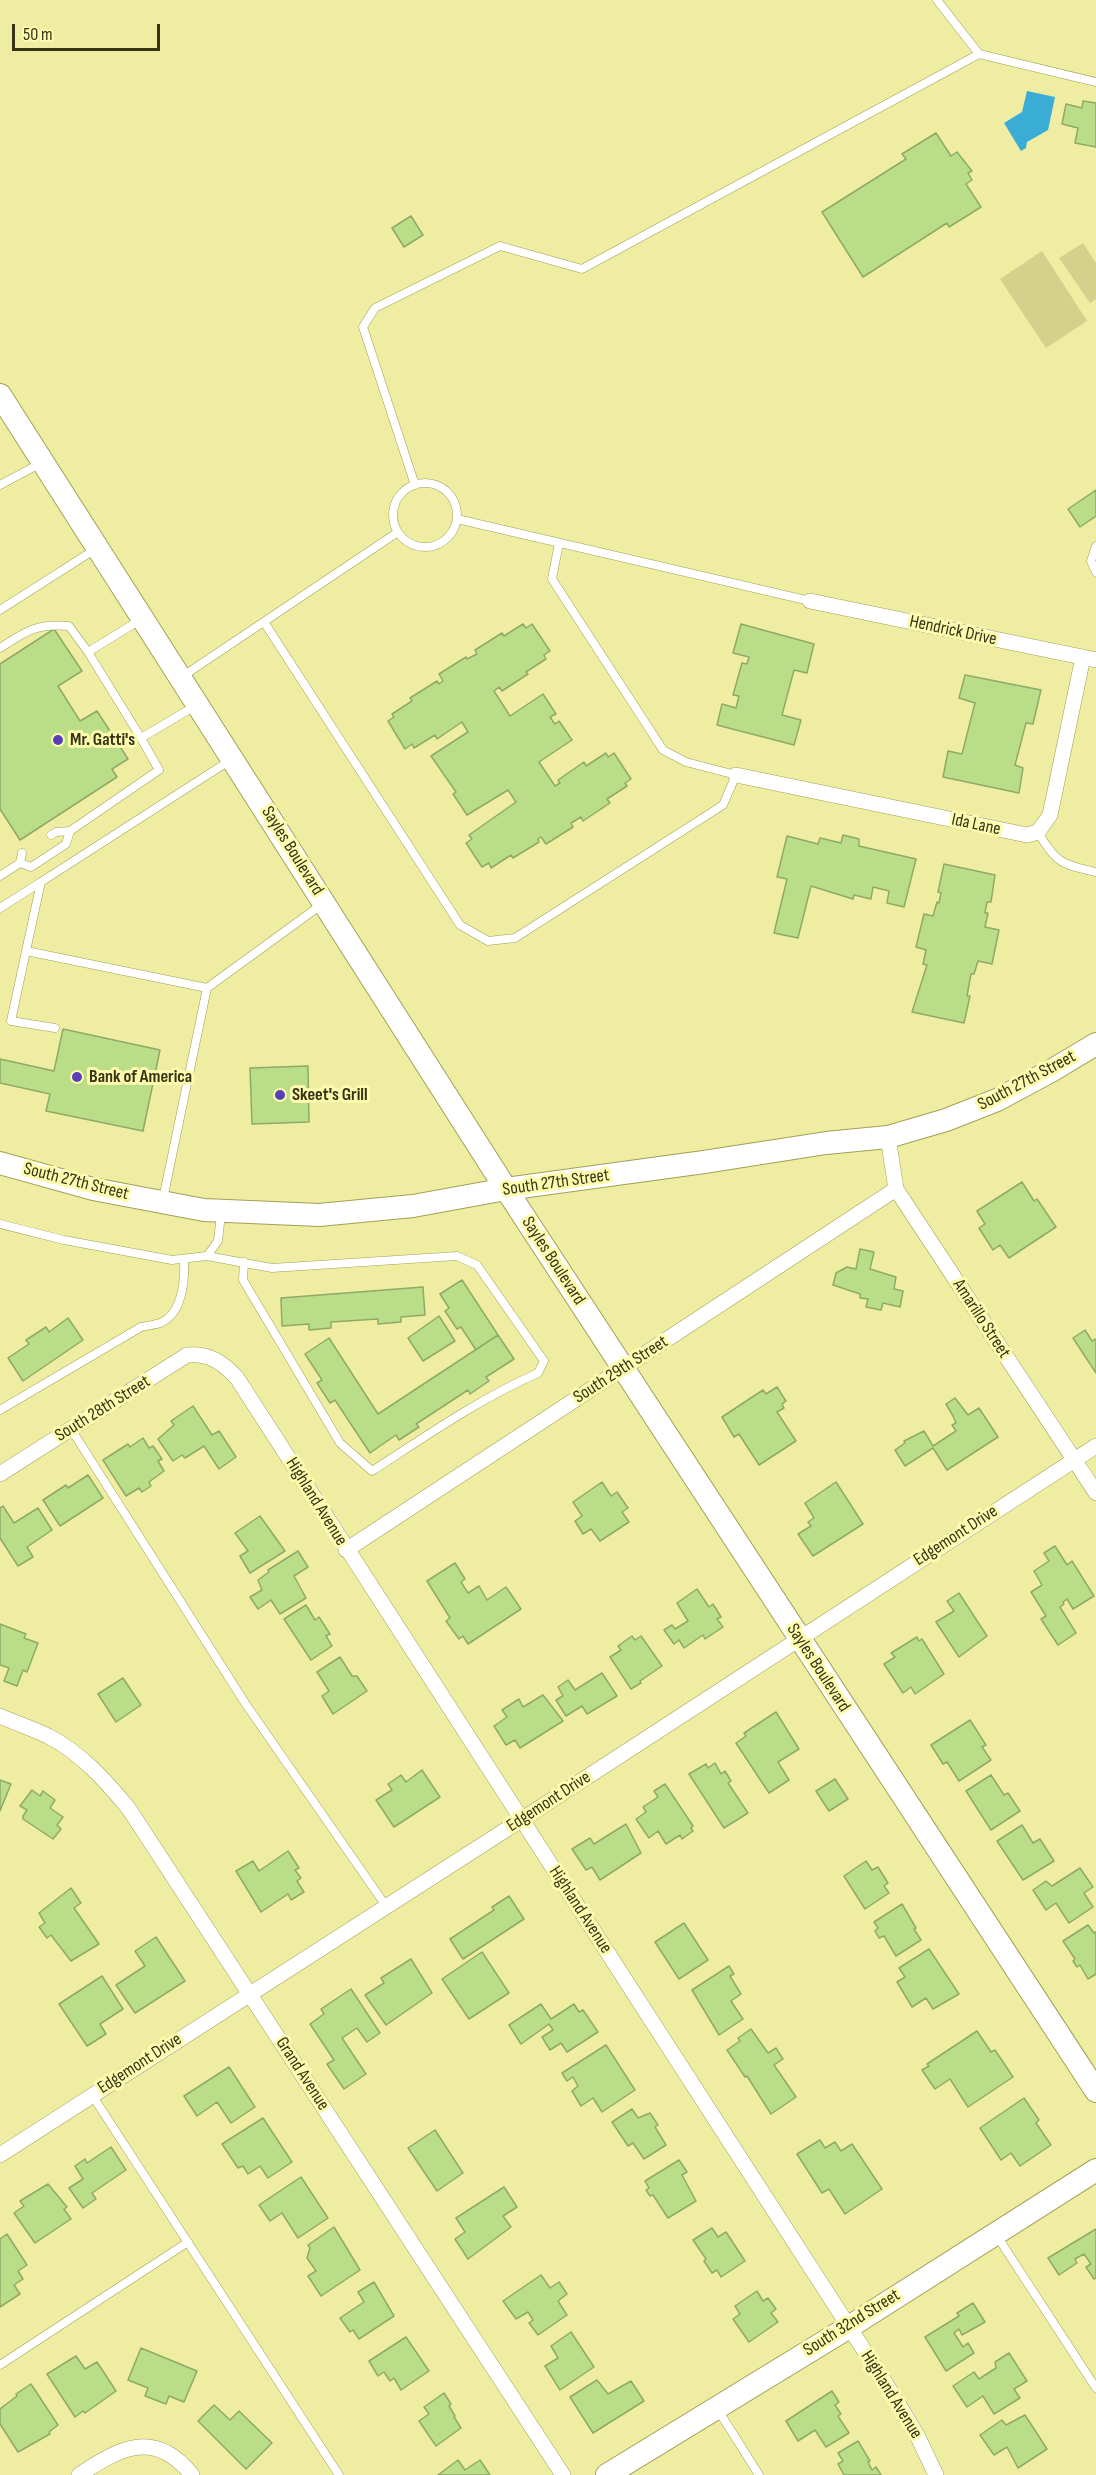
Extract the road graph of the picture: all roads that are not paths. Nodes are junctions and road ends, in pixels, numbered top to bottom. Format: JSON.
{"nodes":[{"id":1,"x":937,"y":0,"type":"edge"},
{"id":2,"x":979,"y":54,"type":"junction"},
{"id":3,"x":1096,"y":82,"type":"edge"},
{"id":4,"x":0,"y":395,"type":"edge"},
{"id":5,"x":43,"y":462,"type":"junction"},
{"id":6,"x":0,"y":485,"type":"edge"},
{"id":7,"x":415,"y":485,"type":"junction"},
{"id":8,"x":457,"y":519,"type":"junction"},
{"id":9,"x":398,"y":532,"type":"junction"},
{"id":10,"x":559,"y":543,"type":"junction"},
{"id":11,"x":1096,"y":546,"type":"edge"},
{"id":12,"x":98,"y":548,"type":"junction"},
{"id":13,"x":1096,"y":572,"type":"edge"},
{"id":14,"x":810,"y":601,"type":"joint"},
{"id":15,"x":0,"y":610,"type":"edge"},
{"id":16,"x":143,"y":618,"type":"junction"},
{"id":17,"x":264,"y":622,"type":"junction"},
{"id":18,"x":0,"y":648,"type":"edge"},
{"id":19,"x":88,"y":652,"type":"junction"},
{"id":20,"x":1089,"y":658,"type":"edge"},
{"id":21,"x":181,"y":677,"type":"junction"},
{"id":22,"x":198,"y":704,"type":"junction"},
{"id":23,"x":141,"y":738,"type":"junction"},
{"id":24,"x":233,"y":758,"type":"junction"},
{"id":25,"x":736,"y":775,"type":"junction"},
{"id":26,"x":70,"y":831,"type":"junction"},
{"id":27,"x":1038,"y":832,"type":"junction"},
{"id":28,"x":51,"y":835,"type":"dead end"},
{"id":29,"x":22,"y":853,"type":"dead end"},
{"id":30,"x":0,"y":863,"type":"edge"},
{"id":31,"x":20,"y":864,"type":"junction"},
{"id":32,"x":1096,"y":872,"type":"edge"},
{"id":33,"x":3,"y":874,"type":"edge"},
{"id":34,"x":42,"y":882,"type":"junction"},
{"id":35,"x":324,"y":902,"type":"junction"},
{"id":36,"x":0,"y":909,"type":"edge"},
{"id":37,"x":26,"y":951,"type":"junction"},
{"id":38,"x":207,"y":988,"type":"junction"},
{"id":39,"x":55,"y":1028,"type":"dead end"},
{"id":40,"x":1096,"y":1044,"type":"edge"},
{"id":41,"x":888,"y":1137,"type":"junction"},
{"id":42,"x":0,"y":1163,"type":"edge"},
{"id":43,"x":506,"y":1189,"type":"junction"},
{"id":44,"x":897,"y":1189,"type":"junction"},
{"id":45,"x":162,"y":1201,"type":"junction"},
{"id":46,"x":222,"y":1211,"type":"junction"},
{"id":47,"x":0,"y":1224,"type":"edge"},
{"id":48,"x":207,"y":1256,"type":"junction"},
{"id":49,"x":184,"y":1259,"type":"junction"},
{"id":50,"x":244,"y":1262,"type":"junction"},
{"id":51,"x":210,"y":1357,"type":"joint"},
{"id":52,"x":623,"y":1368,"type":"junction"},
{"id":53,"x":0,"y":1410,"type":"edge"},
{"id":54,"x":71,"y":1429,"type":"junction"},
{"id":55,"x":1096,"y":1446,"type":"edge"},
{"id":56,"x":1075,"y":1460,"type":"junction"},
{"id":57,"x":0,"y":1474,"type":"edge"},
{"id":58,"x":1096,"y":1493,"type":"edge"},
{"id":59,"x":346,"y":1550,"type":"junction"},
{"id":60,"x":799,"y":1638,"type":"junction"},
{"id":61,"x":0,"y":1716,"type":"edge"},
{"id":62,"x":521,"y":1820,"type":"junction"},
{"id":63,"x":386,"y":1906,"type":"junction"},
{"id":64,"x":250,"y":1993,"type":"junction"},
{"id":65,"x":1096,"y":2091,"type":"edge"},
{"id":66,"x":92,"y":2095,"type":"junction"},
{"id":67,"x":0,"y":2155,"type":"edge"},
{"id":68,"x":1096,"y":2170,"type":"edge"},
{"id":69,"x":995,"y":2233,"type":"junction"},
{"id":70,"x":188,"y":2242,"type":"junction"},
{"id":71,"x":849,"y":2327,"type":"junction"},
{"id":72,"x":0,"y":2365,"type":"edge"},
{"id":73,"x":1096,"y":2388,"type":"edge"},
{"id":74,"x":716,"y":2407,"type":"junction"},
{"id":75,"x":79,"y":2475,"type":"edge"},
{"id":76,"x":192,"y":2475,"type":"edge"},
{"id":77,"x":339,"y":2475,"type":"edge"},
{"id":78,"x":563,"y":2475,"type":"edge"},
{"id":79,"x":607,"y":2475,"type":"edge"},
{"id":80,"x":759,"y":2475,"type":"edge"},
{"id":81,"x":936,"y":2475,"type":"edge"}],
"edges":[{"from":1,"to":2,"type":"lane"},
{"from":2,"to":3,"type":"lane"},
{"from":2,"to":7,"type":"lane"},
{"from":4,"to":5,"type":"street","name":"Sayles Boulevard"},
{"from":5,"to":6,"type":"lane"},
{"from":5,"to":12,"type":"street","name":"Sayles Boulevard"},
{"from":7,"to":8,"type":"lane"},
{"from":7,"to":9,"type":"lane"},
{"from":8,"to":9,"type":"lane"},
{"from":8,"to":10,"type":"lane"},
{"from":9,"to":17,"type":"lane"},
{"from":10,"to":14,"type":"lane"},
{"from":10,"to":25,"type":"lane"},
{"from":11,"to":13,"type":"lane"},
{"from":12,"to":15,"type":"lane"},
{"from":12,"to":16,"type":"street","name":"Sayles Boulevard"},
{"from":14,"to":20,"type":"street","name":"Hendrick Drive"},
{"from":16,"to":19,"type":"lane"},
{"from":16,"to":21,"type":"street","name":"Sayles Boulevard"},
{"from":17,"to":21,"type":"lane"},
{"from":17,"to":25,"type":"lane"},
{"from":18,"to":19,"type":"lane"},
{"from":19,"to":23,"type":"lane"},
{"from":20,"to":27,"type":"street"},
{"from":21,"to":22,"type":"street","name":"Sayles Boulevard"},
{"from":22,"to":23,"type":"lane"},
{"from":22,"to":24,"type":"street","name":"Sayles Boulevard"},
{"from":23,"to":26,"type":"lane"},
{"from":24,"to":34,"type":"lane"},
{"from":24,"to":35,"type":"street","name":"Sayles Boulevard"},
{"from":25,"to":27,"type":"street","name":"Ida Lane"},
{"from":26,"to":28,"type":"lane"},
{"from":26,"to":31,"type":"lane"},
{"from":27,"to":32,"type":"lane"},
{"from":29,"to":31,"type":"lane"},
{"from":30,"to":33,"type":"lane"},
{"from":31,"to":33,"type":"lane"},
{"from":34,"to":36,"type":"lane"},
{"from":34,"to":37,"type":"lane"},
{"from":35,"to":38,"type":"lane"},
{"from":35,"to":43,"type":"street","name":"Sayles Boulevard"},
{"from":37,"to":38,"type":"lane"},
{"from":37,"to":39,"type":"lane"},
{"from":38,"to":45,"type":"lane"},
{"from":40,"to":41,"type":"street","name":"South 27th Street"},
{"from":41,"to":43,"type":"street","name":"South 27th Street"},
{"from":41,"to":44,"type":"street","name":"Amarillo Street"},
{"from":42,"to":45,"type":"street","name":"South 27th Street"},
{"from":43,"to":46,"type":"street","name":"South 27th Street"},
{"from":43,"to":52,"type":"street","name":"Sayles Boulevard"},
{"from":44,"to":52,"type":"street","name":"South 29th Street"},
{"from":44,"to":56,"type":"street","name":"Amarillo Street"},
{"from":45,"to":46,"type":"street","name":"South 27th Street"},
{"from":46,"to":48,"type":"lane"},
{"from":47,"to":49,"type":"lane"},
{"from":48,"to":49,"type":"lane"},
{"from":48,"to":50,"type":"lane"},
{"from":49,"to":53,"type":"lane"},
{"from":50,"to":50,"type":"lane"},
{"from":51,"to":54,"type":"street","name":"South 28th Street"},
{"from":51,"to":59,"type":"street","name":"Highland Avenue"},
{"from":52,"to":59,"type":"street","name":"South 29th Street"},
{"from":52,"to":60,"type":"street","name":"Sayles Boulevard"},
{"from":54,"to":57,"type":"street","name":"South 28th Street"},
{"from":54,"to":63,"type":"lane"},
{"from":55,"to":56,"type":"street","name":"Edgemont Drive"},
{"from":56,"to":58,"type":"street","name":"Amarillo Street"},
{"from":56,"to":60,"type":"street","name":"Edgemont Drive"},
{"from":59,"to":62,"type":"street","name":"Highland Avenue"},
{"from":60,"to":62,"type":"street","name":"Edgemont Drive"},
{"from":60,"to":65,"type":"street","name":"Sayles Boulevard"},
{"from":61,"to":64,"type":"street","name":"Grand Avenue"},
{"from":62,"to":63,"type":"street","name":"Edgemont Drive"},
{"from":62,"to":71,"type":"street","name":"Highland Avenue"},
{"from":63,"to":64,"type":"street","name":"Edgemont Drive"},
{"from":64,"to":66,"type":"street","name":"Edgemont Drive"},
{"from":64,"to":78,"type":"street","name":"Grand Avenue"},
{"from":66,"to":67,"type":"street","name":"Edgemont Drive"},
{"from":66,"to":70,"type":"lane"},
{"from":68,"to":69,"type":"street","name":"South 32nd Street"},
{"from":69,"to":71,"type":"street","name":"South 32nd Street"},
{"from":69,"to":73,"type":"lane"},
{"from":70,"to":72,"type":"lane"},
{"from":70,"to":77,"type":"lane"},
{"from":71,"to":74,"type":"street","name":"South 32nd Street"},
{"from":71,"to":81,"type":"street","name":"Highland Avenue"},
{"from":74,"to":79,"type":"street","name":"South 32nd Street"},
{"from":74,"to":80,"type":"lane"},
{"from":75,"to":76,"type":"street"}]}
